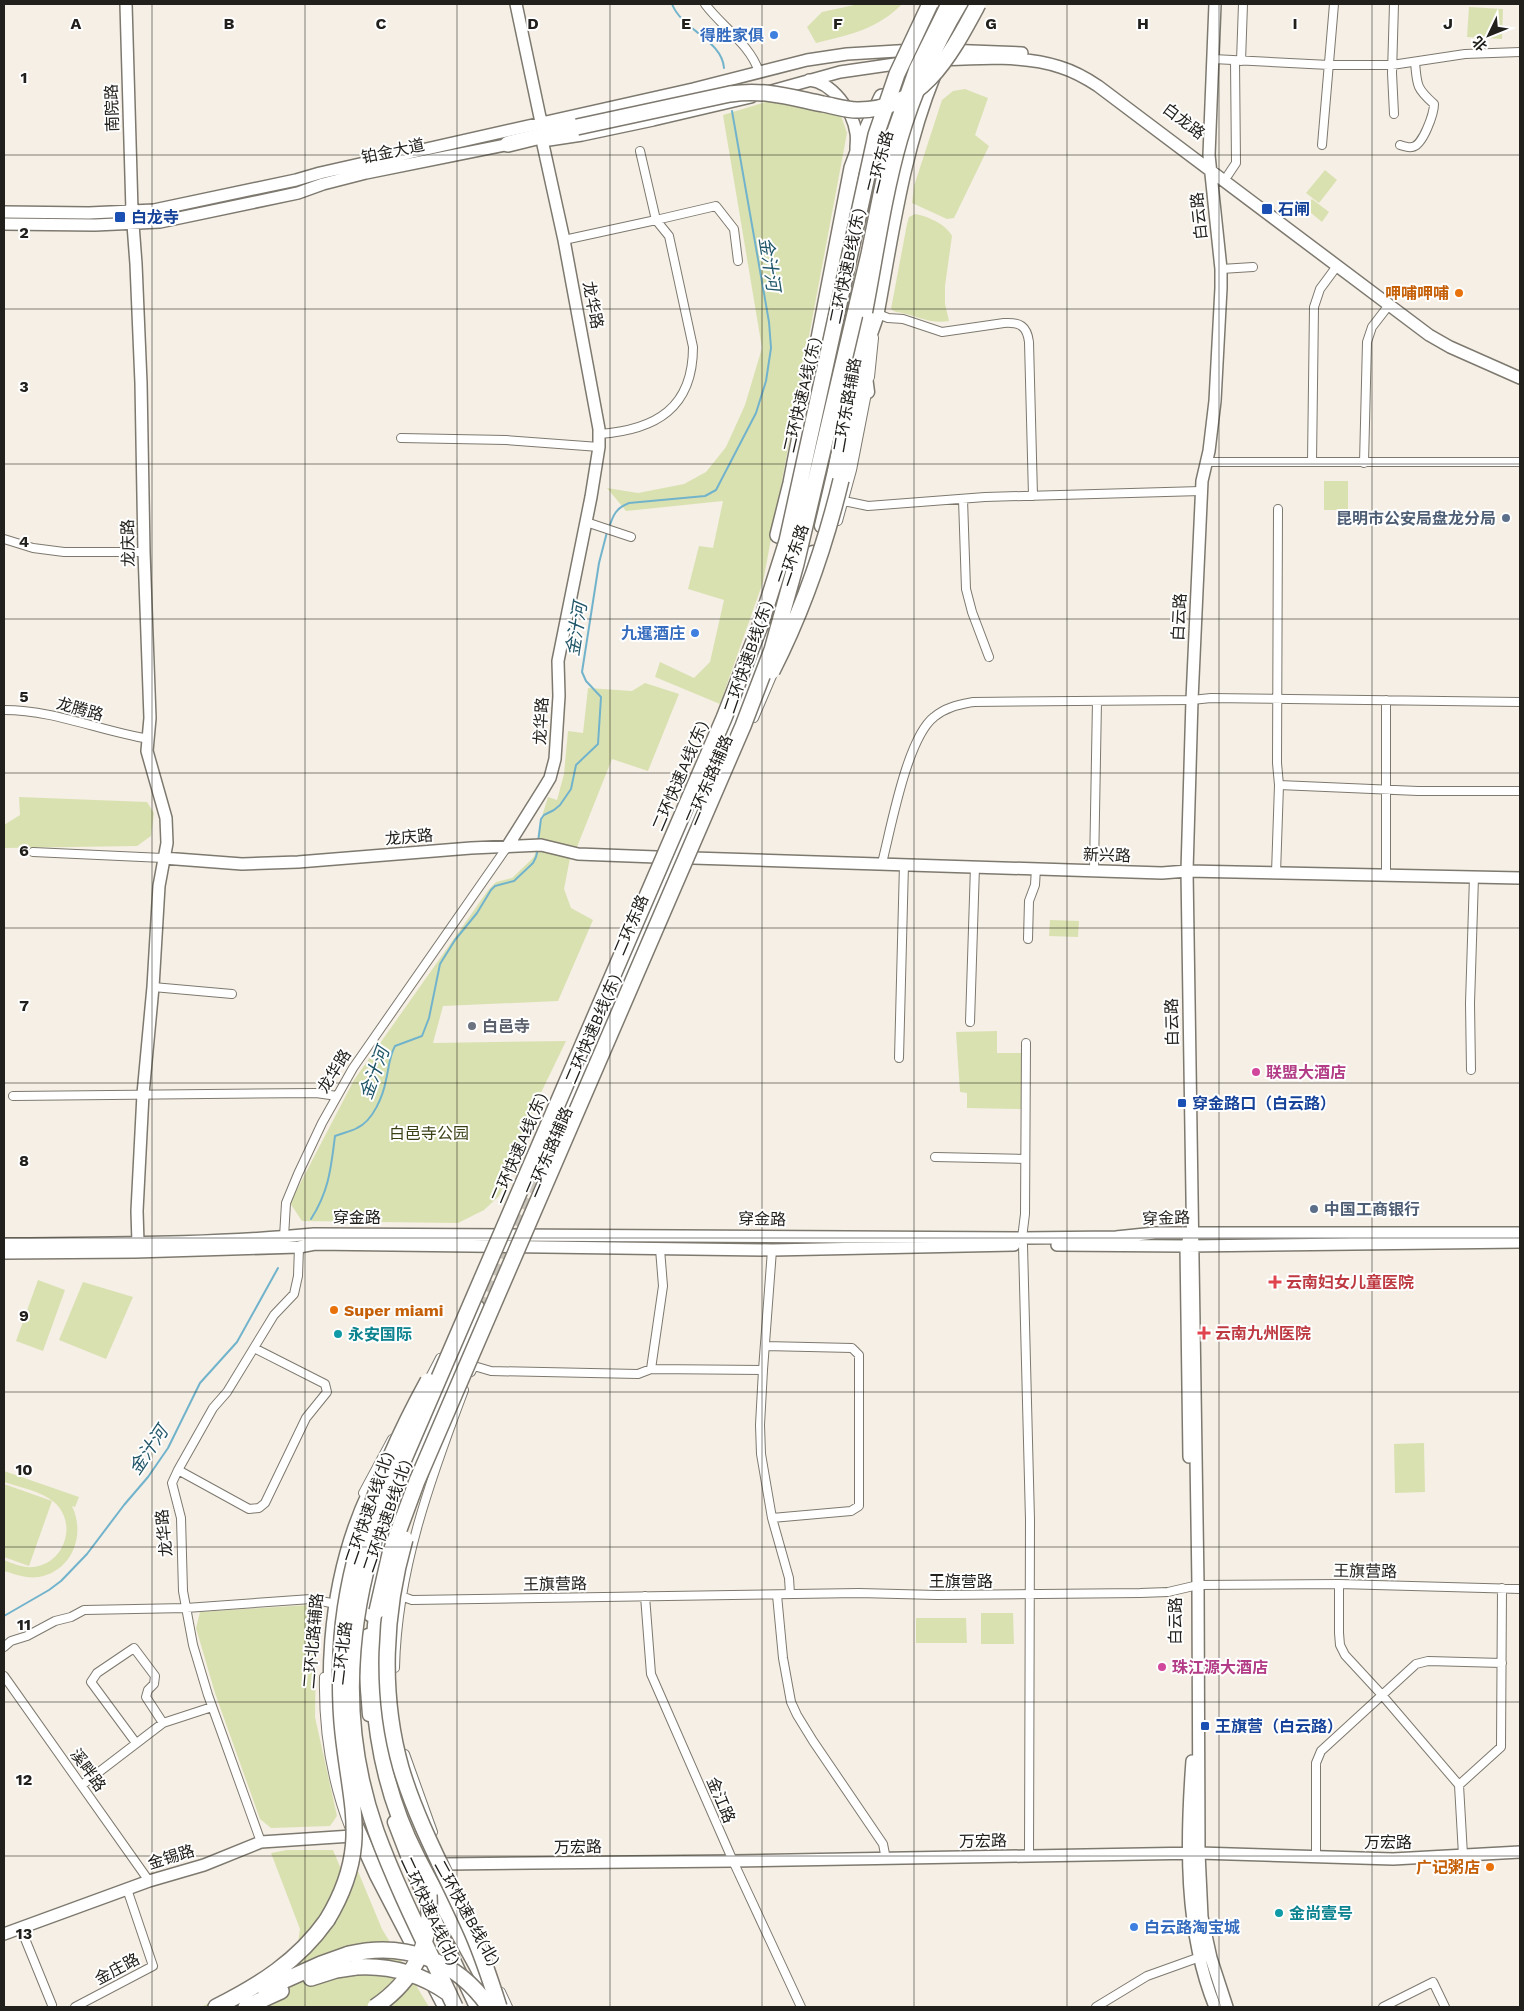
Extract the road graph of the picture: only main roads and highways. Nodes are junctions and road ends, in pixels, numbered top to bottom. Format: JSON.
{"nodes":[{"id":1,"x":929,"y":4,"type":"edge"},
{"id":2,"x":950,"y":4,"type":"edge"},
{"id":3,"x":961,"y":4,"type":"edge"},
{"id":4,"x":978,"y":4,"type":"edge"},
{"id":5,"x":904,"y":57,"type":"road end"},
{"id":6,"x":902,"y":109,"type":"junction"},
{"id":7,"x":508,"y":144,"type":"road end"},
{"id":8,"x":867,"y":312,"type":"junction"},
{"id":9,"x":863,"y":357,"type":"junction"},
{"id":10,"x":851,"y":387,"type":"junction"},
{"id":11,"x":868,"y":392,"type":"road end"},
{"id":12,"x":805,"y":487,"type":"road end"},
{"id":13,"x":792,"y":555,"type":"junction"},
{"id":14,"x":737,"y":688,"type":"junction"},
{"id":15,"x":743,"y":726,"type":"junction"},
{"id":16,"x":589,"y":1057,"type":"junction"},
{"id":17,"x":538,"y":1174,"type":"tunnel mouth"},
{"id":18,"x":476,"y":1284,"type":"junction"},
{"id":19,"x":500,"y":1295,"type":"joint"},
{"id":20,"x":480,"y":1308,"type":"tunnel mouth"},
{"id":21,"x":470,"y":1366,"type":"junction"},
{"id":22,"x":409,"y":1418,"type":"junction"},
{"id":23,"x":431,"y":1422,"type":"junction"},
{"id":24,"x":398,"y":1757,"type":"junction"},
{"id":25,"x":216,"y":2007,"type":"edge"},
{"id":26,"x":225,"y":2007,"type":"edge"},
{"id":27,"x":246,"y":2007,"type":"edge"},
{"id":28,"x":375,"y":2007,"type":"edge"},
{"id":29,"x":445,"y":2007,"type":"edge"},
{"id":30,"x":455,"y":2007,"type":"edge"},
{"id":31,"x":464,"y":2007,"type":"edge"},
{"id":32,"x":476,"y":2007,"type":"edge"},
{"id":33,"x":489,"y":2007,"type":"edge"},
{"id":34,"x":498,"y":2007,"type":"edge"}],
"edges":[{"from":1,"to":14,"type":"highway","name":"二环快速A线(东)","bridge":true},
{"from":2,"to":6,"type":"highway","name":"二环快速B线(东)","bridge":true},
{"from":3,"to":8,"type":"main road","name":"二环东路","bridge":true},
{"from":4,"to":7,"type":"highway","bridge":true},
{"from":5,"to":14,"type":"highway","bridge":true},
{"from":6,"to":8,"type":"main road","name":"二环东路","bridge":true},
{"from":6,"to":15,"type":"highway","name":"二环快速B线(东)","bridge":true},
{"from":8,"to":9,"type":"highway"},
{"from":8,"to":10,"type":"main road","name":"二环东路"},
{"from":8,"to":13,"type":"main road","name":"二环东路"},
{"from":9,"to":10,"type":"main road"},
{"from":9,"to":11,"type":"main road"},
{"from":9,"to":15,"type":"highway","bridge":true},
{"from":10,"to":16,"type":"main road","name":"二环东路"},
{"from":12,"to":13,"type":"main road"},
{"from":13,"to":16,"type":"main road","name":"二环东路"},
{"from":14,"to":18,"type":"highway","name":"二环快速A线(东)","bridge":true},
{"from":15,"to":19,"type":"highway","name":"二环快速B线(东)","bridge":true},
{"from":16,"to":17,"type":"main road","name":"二环东路"},
{"from":18,"to":22,"type":"highway","bridge":true},
{"from":18,"to":30,"type":"highway","name":"二环快速A线(北)","bridge":true},
{"from":19,"to":21,"type":"highway","name":"二环快速B线(北)","bridge":true},
{"from":20,"to":23,"type":"main road","name":"二环北路"},
{"from":21,"to":24,"type":"highway","bridge":true},
{"from":21,"to":34,"type":"highway","name":"二环快速B线(北)","bridge":true},
{"from":22,"to":25,"type":"highway","bridge":true},
{"from":22,"to":29,"type":"highway","bridge":true},
{"from":23,"to":29,"type":"main road","name":"二环北路"},
{"from":23,"to":32,"type":"main road","name":"二环北路"},
{"from":24,"to":28,"type":"highway","bridge":true},
{"from":24,"to":34,"type":"highway","bridge":true},
{"from":26,"to":33,"type":"highway","bridge":true},
{"from":27,"to":31,"type":"highway","bridge":true}]}
